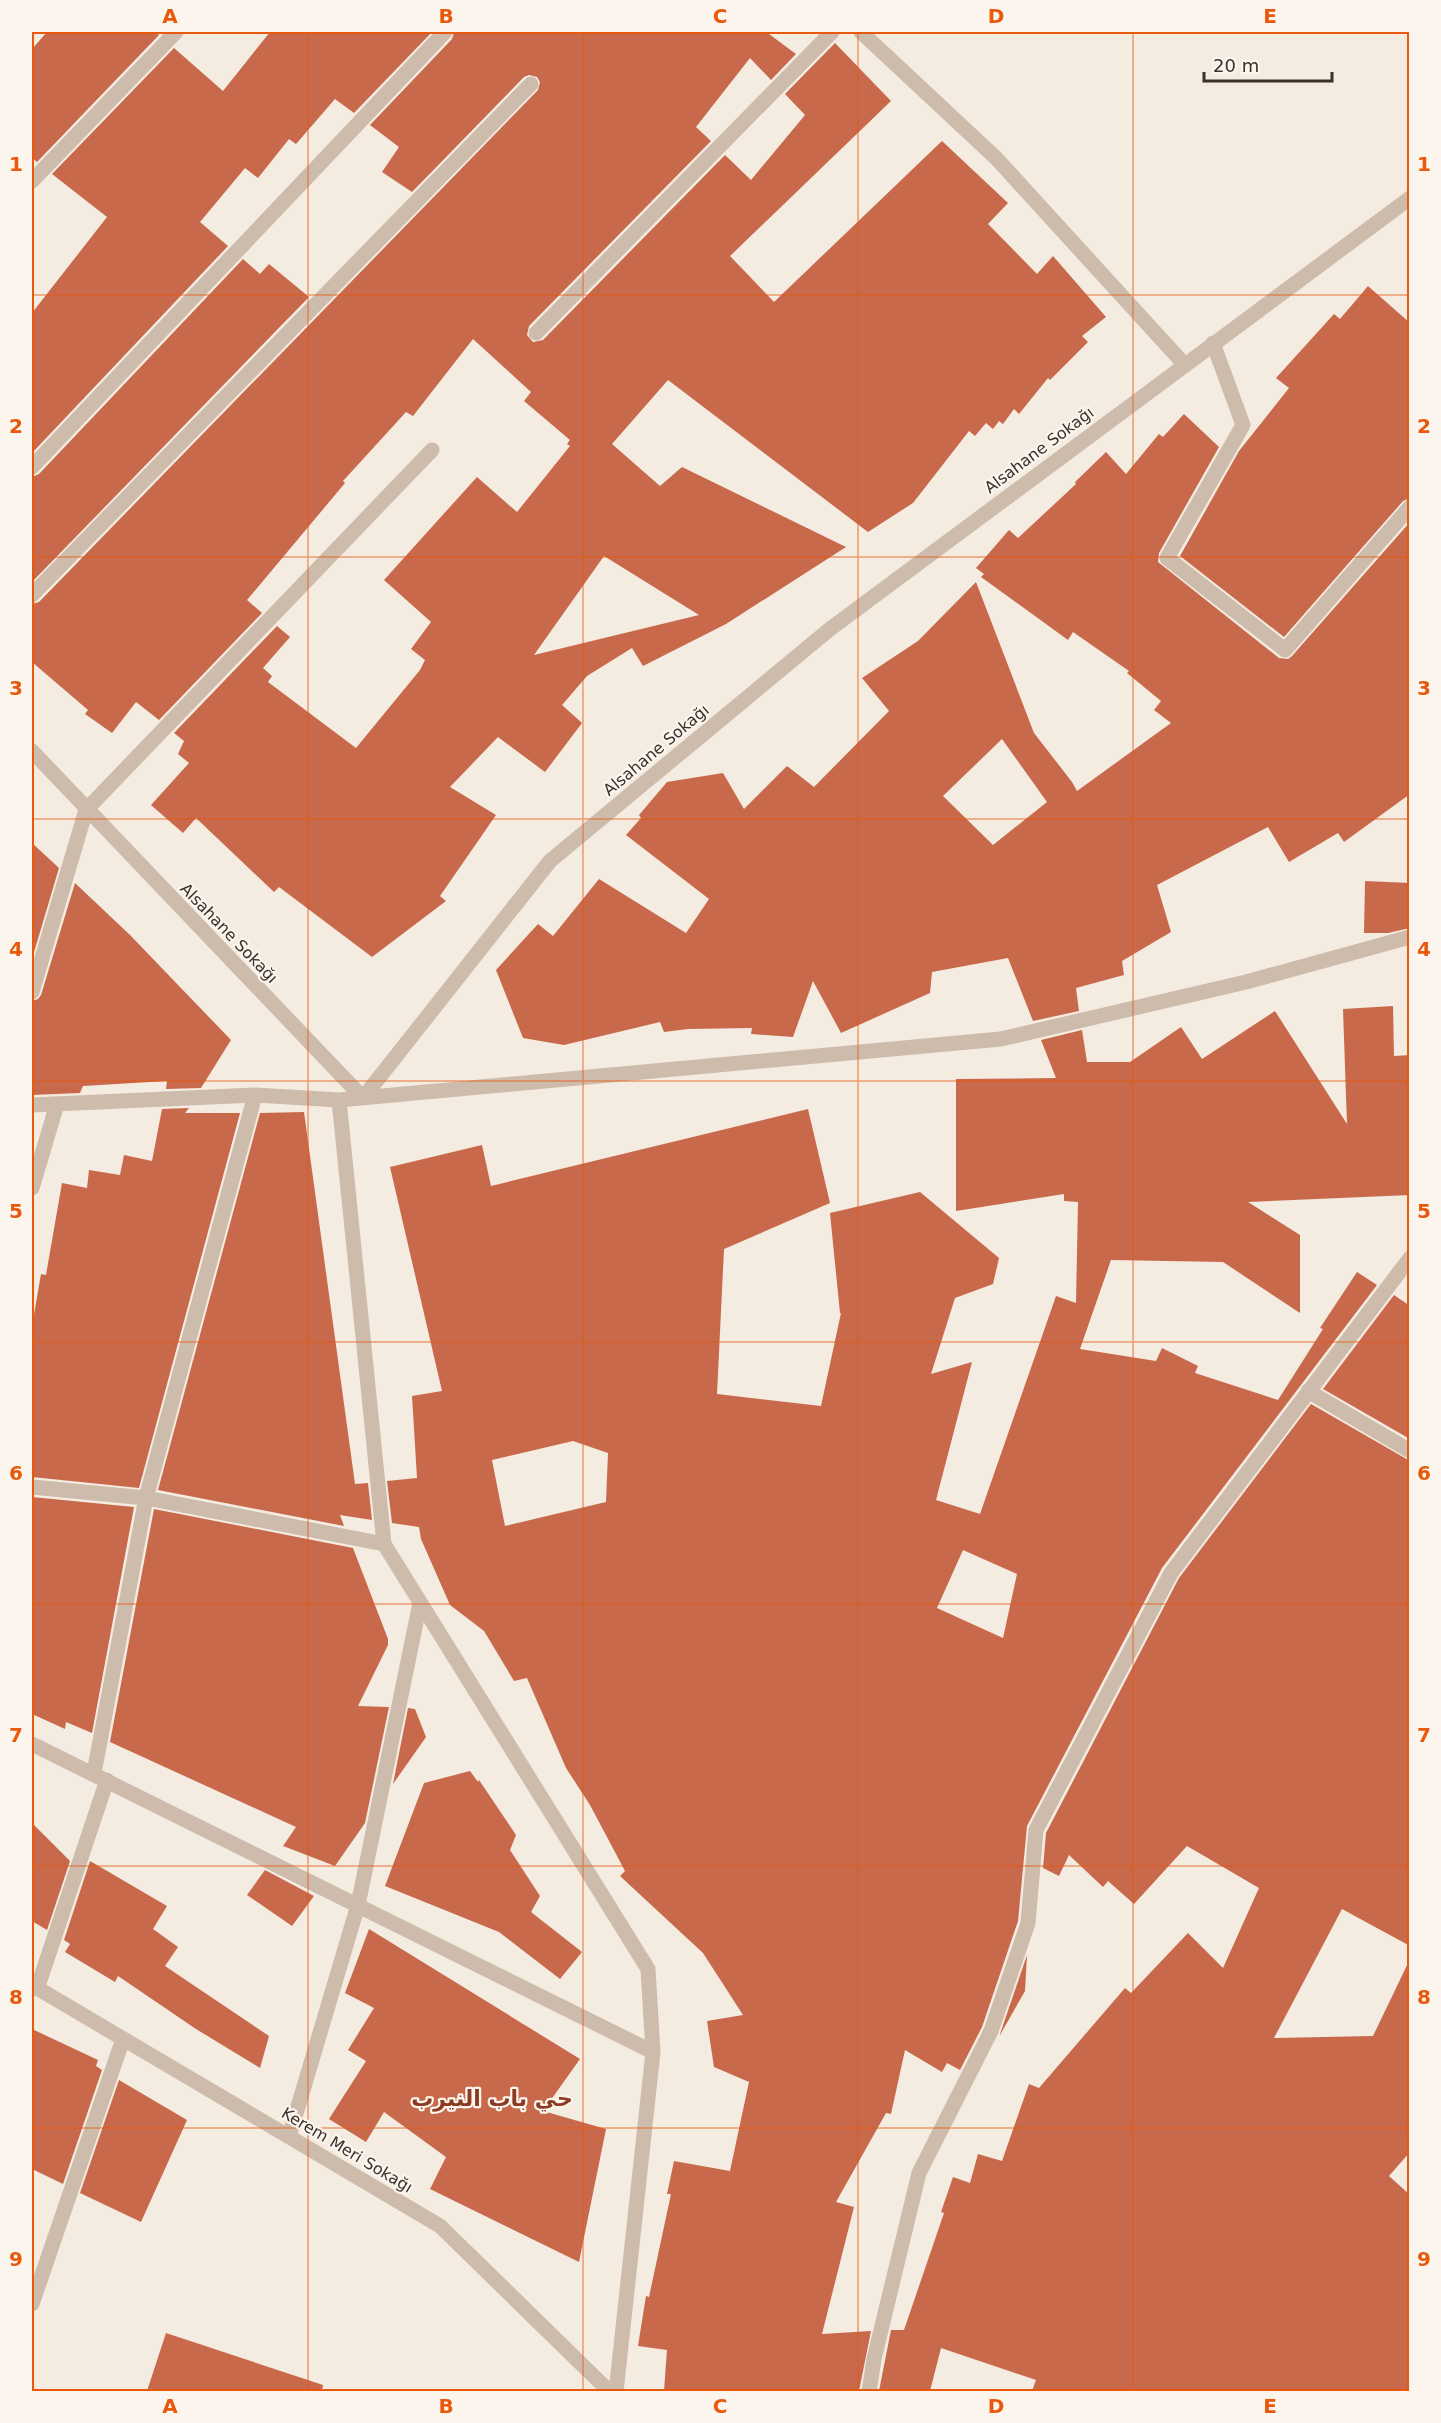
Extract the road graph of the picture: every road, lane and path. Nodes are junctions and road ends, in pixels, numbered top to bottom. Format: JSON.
{"nodes":[{"id":1,"x":176,"y":32,"type":"edge"},
{"id":2,"x":445,"y":32,"type":"edge"},
{"id":3,"x":832,"y":32,"type":"edge"},
{"id":4,"x":861,"y":32,"type":"edge"},
{"id":5,"x":531,"y":84,"type":"dead end"},
{"id":6,"x":32,"y":181,"type":"edge"},
{"id":7,"x":1410,"y":198,"type":"edge"},
{"id":8,"x":536,"y":333,"type":"dead end"},
{"id":9,"x":1213,"y":343,"type":"junction"},
{"id":10,"x":1184,"y":364,"type":"junction"},
{"id":11,"x":432,"y":450,"type":"dead end"},
{"id":12,"x":32,"y":466,"type":"edge"},
{"id":13,"x":1410,"y":507,"type":"edge"},
{"id":14,"x":32,"y":595,"type":"edge"},
{"id":15,"x":32,"y":751,"type":"edge"},
{"id":16,"x":86,"y":810,"type":"junction"},
{"id":17,"x":1410,"y":937,"type":"edge"},
{"id":18,"x":32,"y":992,"type":"edge"},
{"id":19,"x":255,"y":1095,"type":"junction"},
{"id":20,"x":363,"y":1098,"type":"junction"},
{"id":21,"x":339,"y":1100,"type":"junction"},
{"id":22,"x":57,"y":1104,"type":"junction"},
{"id":23,"x":32,"y":1105,"type":"edge"},
{"id":24,"x":32,"y":1188,"type":"edge"},
{"id":25,"x":1410,"y":1258,"type":"edge"},
{"id":26,"x":1308,"y":1391,"type":"junction"},
{"id":27,"x":1410,"y":1451,"type":"edge"},
{"id":28,"x":32,"y":1487,"type":"edge"},
{"id":29,"x":146,"y":1498,"type":"junction"},
{"id":30,"x":384,"y":1544,"type":"junction"},
{"id":31,"x":420,"y":1603,"type":"junction"},
{"id":32,"x":32,"y":1744,"type":"edge"},
{"id":33,"x":100,"y":1777,"type":"junction"},
{"id":34,"x":358,"y":1905,"type":"junction"},
{"id":35,"x":34,"y":1987,"type":"edge"},
{"id":36,"x":123,"y":2039,"type":"junction"},
{"id":37,"x":653,"y":2052,"type":"junction"},
{"id":38,"x":289,"y":2137,"type":"junction"},
{"id":39,"x":38,"y":2265,"type":"edge"},
{"id":40,"x":32,"y":2304,"type":"edge"},
{"id":41,"x":610,"y":2391,"type":"edge"},
{"id":42,"x":616,"y":2391,"type":"edge"},
{"id":43,"x":869,"y":2391,"type":"edge"}],
"edges":[{"from":1,"to":6,"type":"street"},
{"from":2,"to":12,"type":"street"},
{"from":3,"to":8,"type":"street"},
{"from":4,"to":10,"type":"street"},
{"from":5,"to":14,"type":"street"},
{"from":7,"to":9,"type":"street","name":"Alsahane Sokağı"},
{"from":9,"to":10,"type":"street","name":"Alsahane Sokağı"},
{"from":9,"to":13,"type":"street"},
{"from":10,"to":20,"type":"street","name":"Alsahane Sokağı"},
{"from":11,"to":16,"type":"street"},
{"from":15,"to":16,"type":"street","name":"Alsahane Sokağı"},
{"from":16,"to":18,"type":"street"},
{"from":16,"to":20,"type":"street","name":"Alsahane Sokağı"},
{"from":17,"to":20,"type":"street"},
{"from":19,"to":21,"type":"street"},
{"from":19,"to":22,"type":"street"},
{"from":19,"to":29,"type":"street"},
{"from":20,"to":21,"type":"street"},
{"from":21,"to":30,"type":"street"},
{"from":22,"to":23,"type":"street"},
{"from":22,"to":24,"type":"street"},
{"from":25,"to":26,"type":"street"},
{"from":26,"to":27,"type":"street"},
{"from":26,"to":43,"type":"street"},
{"from":28,"to":29,"type":"street"},
{"from":29,"to":30,"type":"street"},
{"from":29,"to":33,"type":"street"},
{"from":30,"to":31,"type":"street"},
{"from":31,"to":34,"type":"street"},
{"from":31,"to":37,"type":"street"},
{"from":32,"to":33,"type":"street"},
{"from":33,"to":34,"type":"street"},
{"from":33,"to":35,"type":"street"},
{"from":34,"to":37,"type":"street"},
{"from":34,"to":38,"type":"street"},
{"from":35,"to":36,"type":"street","name":"Kerem Meri Sokağı"},
{"from":36,"to":38,"type":"street","name":"Kerem Meri Sokağı"},
{"from":36,"to":39,"type":"street"},
{"from":37,"to":42,"type":"street"},
{"from":38,"to":41,"type":"street","name":"Kerem Meri Sokağı"},
{"from":39,"to":40,"type":"street"}]}
